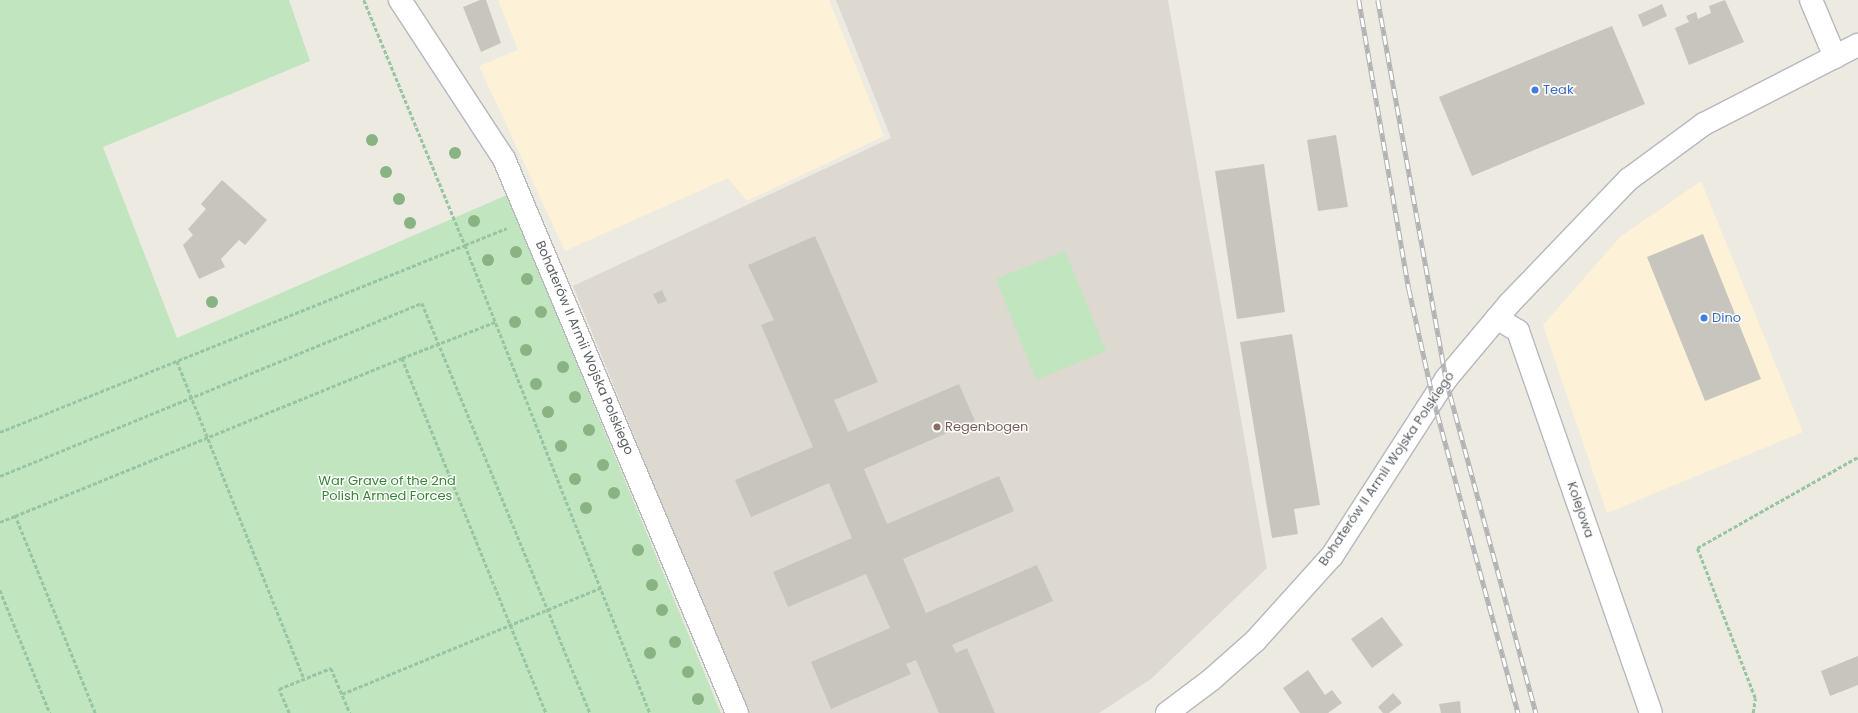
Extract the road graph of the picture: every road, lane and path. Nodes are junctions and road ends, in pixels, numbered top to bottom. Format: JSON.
{"nodes":[{"id":1,"x":364,"y":0,"type":"edge"},
{"id":2,"x":400,"y":0,"type":"edge"},
{"id":3,"x":1811,"y":0,"type":"edge"},
{"id":4,"x":1858,"y":45,"type":"edge"},
{"id":5,"x":1835,"y":57,"type":"junction"},
{"id":6,"x":530,"y":219,"type":"junction"},
{"id":7,"x":465,"y":245,"type":"junction"},
{"id":8,"x":1497,"y":318,"type":"junction"},
{"id":9,"x":495,"y":322,"type":"junction"},
{"id":10,"x":439,"y":344,"type":"junction"},
{"id":11,"x":402,"y":358,"type":"junction"},
{"id":12,"x":177,"y":361,"type":"junction"},
{"id":13,"x":192,"y":398,"type":"junction"},
{"id":14,"x":0,"y":432,"type":"edge"},
{"id":15,"x":207,"y":438,"type":"junction"},
{"id":16,"x":1858,"y":457,"type":"edge"},
{"id":17,"x":0,"y":476,"type":"edge"},
{"id":18,"x":15,"y":516,"type":"junction"},
{"id":19,"x":0,"y":522,"type":"edge"},
{"id":20,"x":601,"y":588,"type":"junction"},
{"id":21,"x":0,"y":590,"type":"edge"},
{"id":22,"x":548,"y":610,"type":"junction"},
{"id":23,"x":510,"y":625,"type":"junction"},
{"id":24,"x":304,"y":679,"type":"junction"},
{"id":25,"x":342,"y":694,"type":"junction"},
{"id":26,"x":50,"y":713,"type":"edge"},
{"id":27,"x":95,"y":713,"type":"edge"},
{"id":28,"x":289,"y":713,"type":"edge"},
{"id":29,"x":350,"y":713,"type":"edge"},
{"id":30,"x":546,"y":713,"type":"edge"},
{"id":31,"x":590,"y":713,"type":"edge"},
{"id":32,"x":650,"y":713,"type":"edge"},
{"id":33,"x":737,"y":713,"type":"edge"},
{"id":34,"x":1167,"y":713,"type":"edge"},
{"id":35,"x":1650,"y":713,"type":"edge"},
{"id":36,"x":1753,"y":713,"type":"edge"}],
"edges":[{"from":1,"to":7,"type":"path"},
{"from":2,"to":6,"type":"street","name":"Bohaterów II Armii Wojska Polskiego"},
{"from":3,"to":5,"type":"street"},
{"from":4,"to":5,"type":"street","name":"Bohaterów II Armii Wojska Polskiego"},
{"from":5,"to":8,"type":"street","name":"Bohaterów II Armii Wojska Polskiego"},
{"from":6,"to":7,"type":"path"},
{"from":6,"to":33,"type":"street","name":"Bohaterów II Armii Wojska Polskiego"},
{"from":7,"to":9,"type":"path"},
{"from":7,"to":12,"type":"path"},
{"from":8,"to":34,"type":"street","name":"Bohaterów II Armii Wojska Polskiego"},
{"from":8,"to":35,"type":"street","name":"Kolejowa"},
{"from":9,"to":10,"type":"path"},
{"from":9,"to":20,"type":"path"},
{"from":10,"to":11,"type":"path"},
{"from":10,"to":13,"type":"path"},
{"from":10,"to":22,"type":"path"},
{"from":11,"to":15,"type":"path"},
{"from":11,"to":23,"type":"path"},
{"from":12,"to":13,"type":"path"},
{"from":12,"to":14,"type":"path"},
{"from":13,"to":15,"type":"path"},
{"from":13,"to":17,"type":"path"},
{"from":15,"to":18,"type":"path"},
{"from":15,"to":24,"type":"path"},
{"from":16,"to":36,"type":"path"},
{"from":18,"to":19,"type":"path"},
{"from":18,"to":27,"type":"path"},
{"from":20,"to":22,"type":"path"},
{"from":20,"to":32,"type":"path"},
{"from":21,"to":26,"type":"path"},
{"from":22,"to":23,"type":"path"},
{"from":22,"to":31,"type":"path"},
{"from":23,"to":25,"type":"path"},
{"from":23,"to":30,"type":"path"},
{"from":24,"to":25,"type":"path"},
{"from":24,"to":28,"type":"path"},
{"from":25,"to":29,"type":"path"}]}
